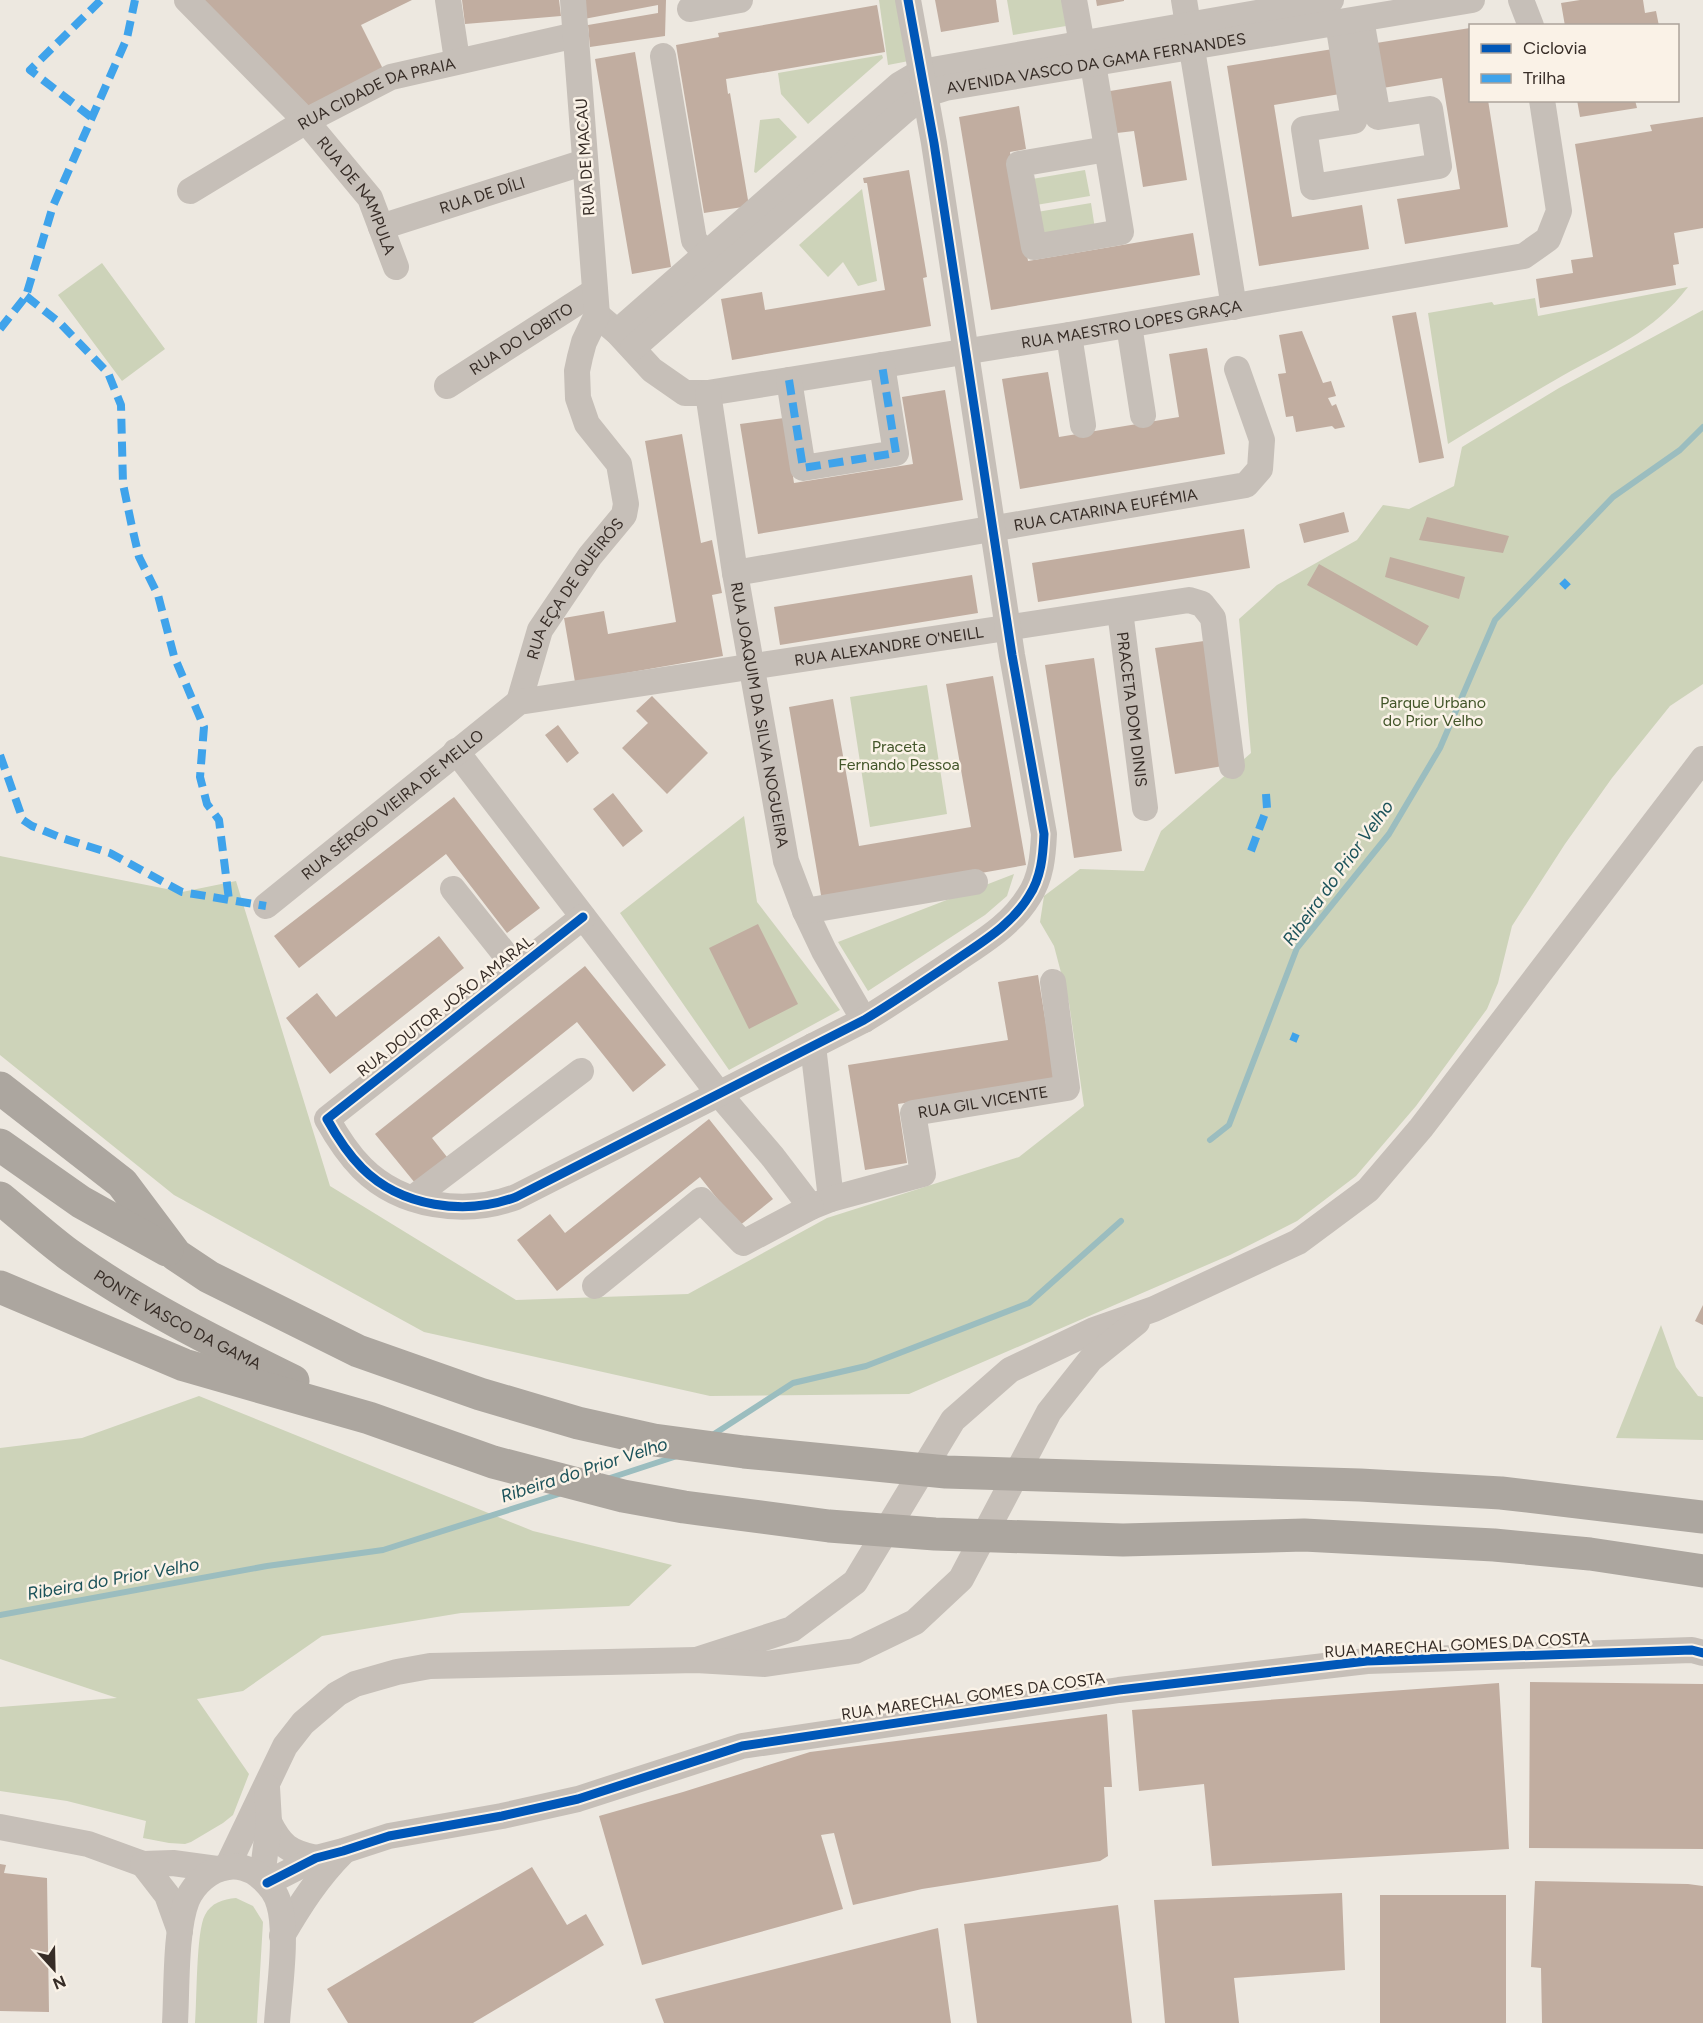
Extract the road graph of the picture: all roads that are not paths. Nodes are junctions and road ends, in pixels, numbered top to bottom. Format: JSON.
{"nodes":[{"id":1,"x":187,"y":0,"type":"edge"},
{"id":2,"x":448,"y":0,"type":"edge"},
{"id":3,"x":573,"y":0,"type":"edge"},
{"id":4,"x":740,"y":0,"type":"edge"},
{"id":5,"x":908,"y":0,"type":"edge"},
{"id":6,"x":1074,"y":0,"type":"edge"},
{"id":7,"x":1472,"y":0,"type":"edge"},
{"id":8,"x":1521,"y":0,"type":"edge"},
{"id":9,"x":690,"y":9,"type":"dead end"},
{"id":10,"x":1344,"y":12,"type":"edge"},
{"id":11,"x":1188,"y":24,"type":"edge"},
{"id":12,"x":1530,"y":24,"type":"edge"},
{"id":13,"x":576,"y":34,"type":"junction"},
{"id":14,"x":1088,"y":54,"type":"junction"},
{"id":15,"x":663,"y":56,"type":"dead end"},
{"id":16,"x":457,"y":60,"type":"junction"},
{"id":17,"x":924,"y":83,"type":"junction"},
{"id":18,"x":1542,"y":102,"type":"edge"},
{"id":19,"x":1366,"y":119,"type":"junction"},
{"id":20,"x":306,"y":121,"type":"junction"},
{"id":21,"x":1107,"y":148,"type":"junction"},
{"id":22,"x":585,"y":162,"type":"junction"},
{"id":23,"x":190,"y":191,"type":"dead end"},
{"id":24,"x":381,"y":227,"type":"junction"},
{"id":25,"x":706,"y":254,"type":"junction"},
{"id":26,"x":396,"y":267,"type":"dead end"},
{"id":27,"x":596,"y":303,"type":"junction"},
{"id":28,"x":1234,"y":307,"type":"junction"},
{"id":29,"x":1128,"y":325,"type":"junction"},
{"id":30,"x":1069,"y":335,"type":"junction"},
{"id":31,"x":625,"y":340,"type":"junction"},
{"id":32,"x":966,"y":352,"type":"junction"},
{"id":33,"x":882,"y":365,"type":"junction"},
{"id":34,"x":1237,"y":369,"type":"dead end"},
{"id":35,"x":789,"y":380,"type":"junction"},
{"id":36,"x":447,"y":386,"type":"dead end"},
{"id":37,"x":708,"y":393,"type":"junction"},
{"id":38,"x":1143,"y":415,"type":"dead end"},
{"id":39,"x":1083,"y":425,"type":"dead end"},
{"id":40,"x":993,"y":528,"type":"junction"},
{"id":41,"x":735,"y":573,"type":"junction"},
{"id":42,"x":1119,"y":611,"type":"junction"},
{"id":43,"x":1009,"y":627,"type":"junction"},
{"id":44,"x":751,"y":667,"type":"junction"},
{"id":45,"x":519,"y":702,"type":"junction"},
{"id":46,"x":456,"y":751,"type":"junction"},
{"id":47,"x":1703,"y":759,"type":"edge"},
{"id":48,"x":1232,"y":766,"type":"dead end"},
{"id":49,"x":1145,"y":808,"type":"dead end"},
{"id":50,"x":975,"y":882,"type":"dead end"},
{"id":51,"x":453,"y":889,"type":"dead end"},
{"id":52,"x":266,"y":906,"type":"dead end"},
{"id":53,"x":805,"y":911,"type":"junction"},
{"id":54,"x":583,"y":917,"type":"junction"},
{"id":55,"x":516,"y":968,"type":"junction"},
{"id":56,"x":1053,"y":982,"type":"dead end"},
{"id":57,"x":864,"y":1020,"type":"junction"},
{"id":58,"x":813,"y":1046,"type":"junction"},
{"id":59,"x":581,"y":1071,"type":"dead end"},
{"id":60,"x":0,"y":1088,"type":"edge"},
{"id":61,"x":719,"y":1094,"type":"junction"},
{"id":62,"x":0,"y":1145,"type":"edge"},
{"id":63,"x":0,"y":1198,"type":"edge"},
{"id":64,"x":413,"y":1198,"type":"junction"},
{"id":65,"x":821,"y":1203,"type":"junction"},
{"id":66,"x":0,"y":1217,"type":"edge"},
{"id":67,"x":68,"y":1254,"type":"junction"},
{"id":68,"x":176,"y":1255,"type":"junction"},
{"id":69,"x":595,"y":1286,"type":"dead end"},
{"id":70,"x":0,"y":1287,"type":"edge"},
{"id":71,"x":1154,"y":1309,"type":"junction"},
{"id":72,"x":369,"y":1418,"type":"junction"},
{"id":73,"x":1703,"y":1516,"type":"edge"},
{"id":74,"x":1703,"y":1571,"type":"edge"},
{"id":75,"x":1703,"y":1653,"type":"edge"},
{"id":76,"x":696,"y":1660,"type":"junction"},
{"id":77,"x":267,"y":1787,"type":"junction"},
{"id":78,"x":269,"y":1822,"type":"junction"},
{"id":79,"x":0,"y":1827,"type":"edge"},
{"id":80,"x":343,"y":1851,"type":"junction"},
{"id":81,"x":316,"y":1858,"type":"junction"},
{"id":82,"x":143,"y":1864,"type":"junction"},
{"id":83,"x":222,"y":1868,"type":"junction"},
{"id":84,"x":265,"y":1881,"type":"junction"},
{"id":85,"x":180,"y":1932,"type":"junction"},
{"id":86,"x":282,"y":1936,"type":"junction"},
{"id":87,"x":279,"y":2019,"type":"edge"},
{"id":88,"x":175,"y":2023,"type":"edge"}],
"edges":[{"from":1,"to":20,"type":"street","name":"RUA DE NAMPULA"},
{"from":2,"to":16,"type":"street"},
{"from":3,"to":13,"type":"street","name":"RUA DE MACAU"},
{"from":4,"to":9,"type":"street"},
{"from":5,"to":17,"type":"street"},
{"from":6,"to":14,"type":"street"},
{"from":7,"to":10,"type":"street","name":"AVENIDA VASCO DA GAMA FERNANDES"},
{"from":8,"to":12,"type":"street"},
{"from":10,"to":11,"type":"street","name":"AVENIDA VASCO DA GAMA FERNANDES"},
{"from":10,"to":19,"type":"street"},
{"from":11,"to":14,"type":"street","name":"AVENIDA VASCO DA GAMA FERNANDES"},
{"from":11,"to":28,"type":"street"},
{"from":13,"to":16,"type":"street","name":"RUA CIDADE DA PRAIA"},
{"from":13,"to":22,"type":"street","name":"RUA DE MACAU"},
{"from":14,"to":17,"type":"street","name":"AVENIDA VASCO DA GAMA FERNANDES"},
{"from":14,"to":21,"type":"street"},
{"from":15,"to":25,"type":"street"},
{"from":16,"to":20,"type":"street","name":"RUA CIDADE DA PRAIA"},
{"from":17,"to":25,"type":"street","name":"AVENIDA VASCO DA GAMA FERNANDES"},
{"from":17,"to":31,"type":"street","name":"AVENIDA VASCO DA GAMA FERNANDES"},
{"from":17,"to":32,"type":"street"},
{"from":18,"to":28,"type":"street","name":"RUA MAESTRO LOPES GRAÇA"},
{"from":19,"to":19,"type":"street"},
{"from":20,"to":23,"type":"street","name":"RUA CIDADE DA PRAIA"},
{"from":20,"to":24,"type":"street","name":"RUA DE NAMPULA"},
{"from":21,"to":21,"type":"street"},
{"from":22,"to":24,"type":"street","name":"RUA DE DÍLI"},
{"from":22,"to":27,"type":"street","name":"RUA DE MACAU"},
{"from":24,"to":26,"type":"street","name":"RUA DE NAMPULA"},
{"from":25,"to":31,"type":"street","name":"AVENIDA VASCO DA GAMA FERNANDES"},
{"from":27,"to":31,"type":"street","name":"RUA MAESTRO LOPES GRAÇA"},
{"from":27,"to":36,"type":"street","name":"RUA DO LOBITO"},
{"from":27,"to":45,"type":"street","name":"RUA EÇA DE QUEIRÓS"},
{"from":28,"to":29,"type":"street","name":"RUA MAESTRO LOPES GRAÇA"},
{"from":29,"to":30,"type":"street","name":"RUA MAESTRO LOPES GRAÇA"},
{"from":29,"to":38,"type":"street"},
{"from":30,"to":32,"type":"street","name":"RUA MAESTRO LOPES GRAÇA"},
{"from":30,"to":39,"type":"street"},
{"from":31,"to":37,"type":"street","name":"RUA MAESTRO LOPES GRAÇA"},
{"from":32,"to":33,"type":"street","name":"RUA MAESTRO LOPES GRAÇA"},
{"from":32,"to":40,"type":"street"},
{"from":33,"to":35,"type":"street","name":"RUA MAESTRO LOPES GRAÇA"},
{"from":33,"to":35,"type":"street"},
{"from":34,"to":40,"type":"street","name":"RUA CATARINA EUFÉMIA"},
{"from":35,"to":37,"type":"street","name":"RUA MAESTRO LOPES GRAÇA"},
{"from":37,"to":41,"type":"street","name":"RUA JOAQUIM DA SILVA NOGUEIRA"},
{"from":40,"to":41,"type":"street","name":"RUA CATARINA EUFÉMIA"},
{"from":40,"to":43,"type":"street"},
{"from":41,"to":44,"type":"street","name":"RUA JOAQUIM DA SILVA NOGUEIRA"},
{"from":42,"to":43,"type":"street","name":"RUA ALEXANDRE O'NEILL"},
{"from":42,"to":48,"type":"street","name":"RUA ALEXANDRE O'NEILL"},
{"from":42,"to":49,"type":"street","name":"PRACETA DOM DINIS"},
{"from":43,"to":44,"type":"street","name":"RUA ALEXANDRE O'NEILL"},
{"from":43,"to":57,"type":"street"},
{"from":44,"to":45,"type":"street","name":"RUA ALEXANDRE O'NEILL"},
{"from":44,"to":53,"type":"street","name":"RUA JOAQUIM DA SILVA NOGUEIRA"},
{"from":45,"to":46,"type":"street","name":"RUA SÉRGIO VIEIRA DE MELLO"},
{"from":46,"to":52,"type":"street","name":"RUA SÉRGIO VIEIRA DE MELLO"},
{"from":46,"to":54,"type":"street"},
{"from":47,"to":71,"type":"street"},
{"from":50,"to":53,"type":"street"},
{"from":51,"to":55,"type":"street"},
{"from":53,"to":57,"type":"street","name":"RUA JOAQUIM DA SILVA NOGUEIRA"},
{"from":54,"to":55,"type":"street","name":"RUA DOUTOR JOÃO AMARAL"},
{"from":54,"to":61,"type":"street"},
{"from":55,"to":64,"type":"street","name":"RUA DOUTOR JOÃO AMARAL"},
{"from":56,"to":65,"type":"street","name":"RUA GIL VICENTE"},
{"from":57,"to":58,"type":"street"},
{"from":58,"to":61,"type":"street"},
{"from":58,"to":65,"type":"street"},
{"from":59,"to":64,"type":"street"},
{"from":60,"to":68,"type":"highway"},
{"from":61,"to":64,"type":"street"},
{"from":61,"to":65,"type":"street"},
{"from":62,"to":68,"type":"highway"},
{"from":63,"to":67,"type":"highway","name":"PONTE VASCO DA GAMA"},
{"from":65,"to":69,"type":"street","name":"RUA GIL VICENTE"},
{"from":66,"to":67,"type":"highway"},
{"from":67,"to":72,"type":"highway","name":"PONTE VASCO DA GAMA"},
{"from":68,"to":73,"type":"highway"},
{"from":70,"to":72,"type":"highway"},
{"from":71,"to":76,"type":"street"},
{"from":71,"to":76,"type":"street"},
{"from":72,"to":74,"type":"highway"},
{"from":75,"to":80,"type":"street","name":"RUA MARECHAL GOMES DA COSTA"},
{"from":76,"to":77,"type":"street"},
{"from":77,"to":78,"type":"street"},
{"from":77,"to":83,"type":"street"},
{"from":78,"to":81,"type":"street"},
{"from":78,"to":84,"type":"street"},
{"from":79,"to":82,"type":"street"},
{"from":80,"to":81,"type":"street","name":"RUA MARECHAL GOMES DA COSTA"},
{"from":80,"to":86,"type":"street","name":"RUA MARECHAL GOMES DA COSTA"},
{"from":81,"to":84,"type":"street","name":"RUA MARECHAL GOMES DA COSTA"},
{"from":82,"to":83,"type":"street"},
{"from":82,"to":85,"type":"street"},
{"from":83,"to":84,"type":"street"},
{"from":83,"to":85,"type":"street"},
{"from":84,"to":86,"type":"street"},
{"from":85,"to":88,"type":"street"},
{"from":86,"to":87,"type":"street"}]}
